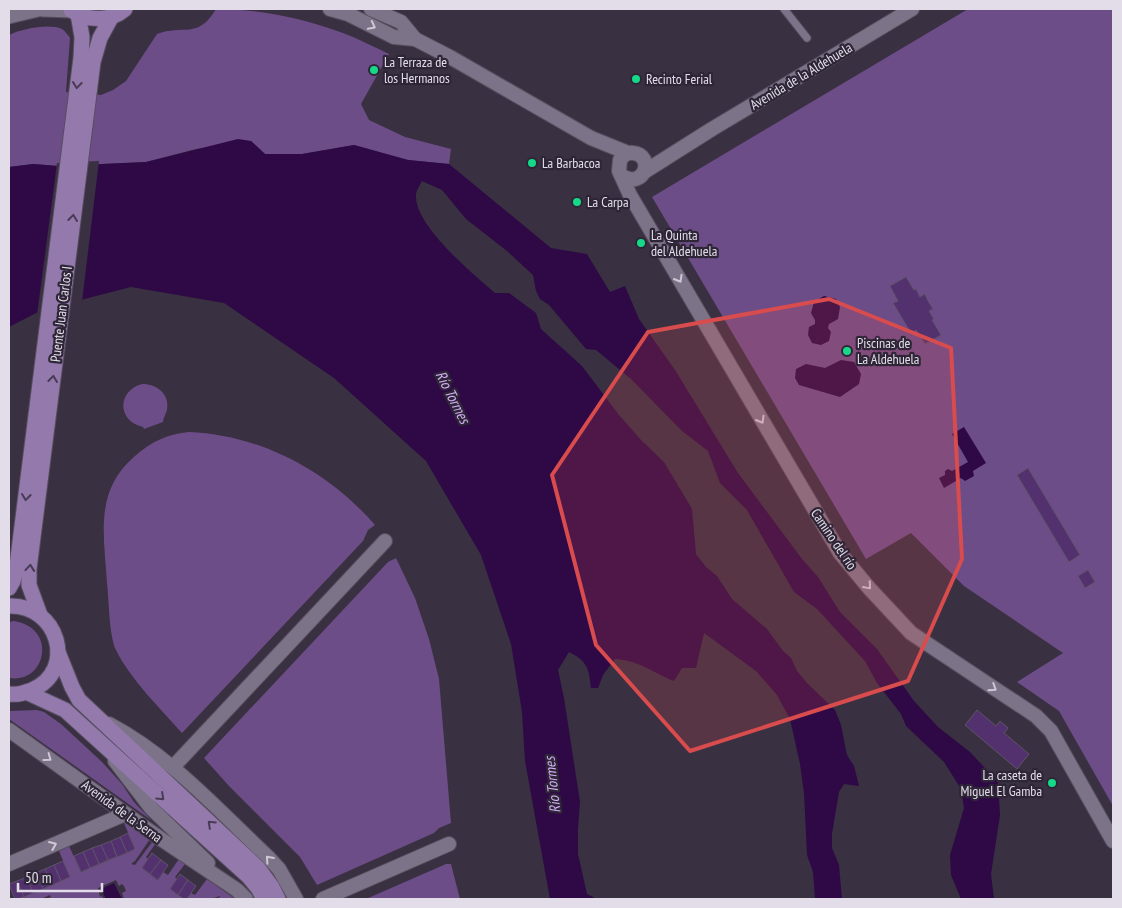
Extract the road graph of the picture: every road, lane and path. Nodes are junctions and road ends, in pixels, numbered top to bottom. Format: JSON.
{"nodes":[{"id":1,"x":40,"y":9,"type":"edge"},
{"id":2,"x":330,"y":9,"type":"edge"},
{"id":3,"x":371,"y":9,"type":"edge"},
{"id":4,"x":784,"y":9,"type":"edge"},
{"id":5,"x":912,"y":9,"type":"edge"},
{"id":6,"x":73,"y":11,"type":"edge"},
{"id":7,"x":119,"y":12,"type":"edge"},
{"id":8,"x":9,"y":16,"type":"edge"},
{"id":9,"x":807,"y":38,"type":"dead end"},
{"id":10,"x":415,"y":39,"type":"junction"},
{"id":11,"x":591,"y":138,"type":"junction"},
{"id":12,"x":690,"y":143,"type":"junction"},
{"id":13,"x":634,"y":154,"type":"junction"},
{"id":14,"x":620,"y":171,"type":"junction"},
{"id":15,"x":644,"y":172,"type":"junction"},
{"id":16,"x":41,"y":426,"type":"junction"},
{"id":17,"x":385,"y":541,"type":"dead end"},
{"id":18,"x":9,"y":588,"type":"edge"},
{"id":19,"x":9,"y":606,"type":"edge"},
{"id":20,"x":40,"y":615,"type":"junction"},
{"id":21,"x":58,"y":652,"type":"junction"},
{"id":22,"x":26,"y":692,"type":"junction"},
{"id":23,"x":9,"y":694,"type":"edge"},
{"id":24,"x":96,"y":718,"type":"junction"},
{"id":25,"x":9,"y":730,"type":"edge"},
{"id":26,"x":99,"y":741,"type":"junction"},
{"id":27,"x":173,"y":767,"type":"junction"},
{"id":28,"x":125,"y":814,"type":"junction"},
{"id":29,"x":1113,"y":841,"type":"edge"},
{"id":30,"x":450,"y":844,"type":"dead end"},
{"id":31,"x":9,"y":864,"type":"edge"},
{"id":32,"x":242,"y":894,"type":"edge"},
{"id":33,"x":264,"y":899,"type":"edge"},
{"id":34,"x":278,"y":899,"type":"edge"},
{"id":35,"x":296,"y":899,"type":"edge"},
{"id":36,"x":323,"y":899,"type":"edge"}],
"edges":[{"from":1,"to":6,"type":"main road"},
{"from":1,"to":8,"type":"main road"},
{"from":2,"to":10,"type":"street","one_way":true},
{"from":3,"to":10,"type":"street"},
{"from":4,"to":9,"type":"lane"},
{"from":5,"to":12,"type":"street","name":"Avenida de la Aldehuela"},
{"from":6,"to":7,"type":"main road"},
{"from":6,"to":16,"type":"main road","name":"Puente Juan Carlos I","one_way":true},
{"from":16,"to":7,"type":"main road","name":"Puente Juan Carlos I","one_way":true},
{"from":10,"to":11,"type":"street"},
{"from":11,"to":13,"type":"street"},
{"from":11,"to":14,"type":"street"},
{"from":12,"to":13,"type":"street","name":"Avenida de la Aldehuela"},
{"from":12,"to":15,"type":"street","name":"Avenida de la Aldehuela"},
{"from":13,"to":14,"type":"street"},
{"from":13,"to":15,"type":"street"},
{"from":14,"to":15,"type":"street"},
{"from":14,"to":29,"type":"street","name":"Camino del río","one_way":true},
{"from":16,"to":18,"type":"main road","name":"Puente Juan Carlos I","one_way":true},
{"from":20,"to":16,"type":"main road","name":"Puente Juan Carlos I","one_way":true},
{"from":17,"to":27,"type":"street"},
{"from":19,"to":20,"type":"main road"},
{"from":20,"to":21,"type":"main road","name":"Puente Juan Carlos I"},
{"from":21,"to":22,"type":"main road"},
{"from":21,"to":24,"type":"main road"},
{"from":22,"to":23,"type":"main road"},
{"from":22,"to":26,"type":"main road","name":"Avenida de la Serna"},
{"from":24,"to":27,"type":"street"},
{"from":34,"to":24,"type":"main road","one_way":true},
{"from":25,"to":28,"type":"street","name":"Avenida de la Serna","one_way":true},
{"from":26,"to":32,"type":"street","name":"Avenida de la Serna"},
{"from":26,"to":33,"type":"main road","name":"Avenida de la Serna","one_way":true},
{"from":35,"to":27,"type":"street","one_way":true},
{"from":31,"to":28,"type":"street","one_way":true},
{"from":28,"to":32,"type":"street","name":"Avenida de la Serna"},
{"from":30,"to":36,"type":"street"}]}
